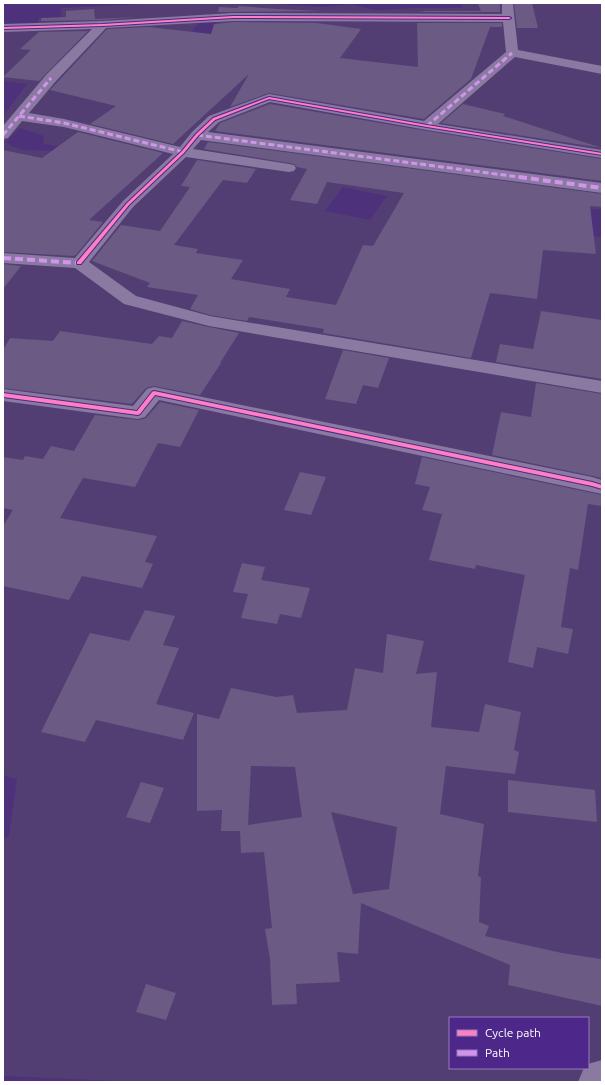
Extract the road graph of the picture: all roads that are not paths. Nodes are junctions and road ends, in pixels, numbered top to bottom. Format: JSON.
{"nodes":[{"id":1,"x":507,"y":3,"type":"edge"},
{"id":2,"x":509,"y":18,"type":"junction"},
{"id":3,"x":103,"y":25,"type":"junction"},
{"id":4,"x":3,"y":28,"type":"edge"},
{"id":5,"x":512,"y":53,"type":"junction"},
{"id":6,"x":602,"y":70,"type":"edge"},
{"id":7,"x":19,"y":116,"type":"junction"},
{"id":8,"x":427,"y":126,"type":"junction"},
{"id":9,"x":3,"y":135,"type":"edge"},
{"id":10,"x":196,"y":135,"type":"junction"},
{"id":11,"x":183,"y":152,"type":"junction"},
{"id":12,"x":602,"y":154,"type":"edge"},
{"id":13,"x":289,"y":168,"type":"dead end"},
{"id":14,"x":602,"y":188,"type":"edge"},
{"id":15,"x":3,"y":258,"type":"edge"},
{"id":16,"x":79,"y":263,"type":"junction"},
{"id":17,"x":602,"y":388,"type":"edge"},
{"id":18,"x":3,"y":395,"type":"edge"},
{"id":19,"x":602,"y":487,"type":"edge"},
{"id":20,"x":602,"y":1076,"type":"edge"},
{"id":21,"x":594,"y":1082,"type":"edge"}],
"edges":[{"from":1,"to":2,"type":"street"},
{"from":2,"to":3,"type":"street"},
{"from":2,"to":5,"type":"street"},
{"from":3,"to":4,"type":"street"},
{"from":3,"to":7,"type":"street"},
{"from":5,"to":6,"type":"street"},
{"from":5,"to":8,"type":"street"},
{"from":7,"to":9,"type":"street"},
{"from":7,"to":11,"type":"street"},
{"from":8,"to":10,"type":"street"},
{"from":8,"to":12,"type":"street"},
{"from":10,"to":11,"type":"street"},
{"from":10,"to":14,"type":"street"},
{"from":11,"to":13,"type":"street"},
{"from":11,"to":16,"type":"street"},
{"from":15,"to":16,"type":"street"},
{"from":16,"to":17,"type":"street"},
{"from":18,"to":19,"type":"street"},
{"from":20,"to":21,"type":"street"}]}
